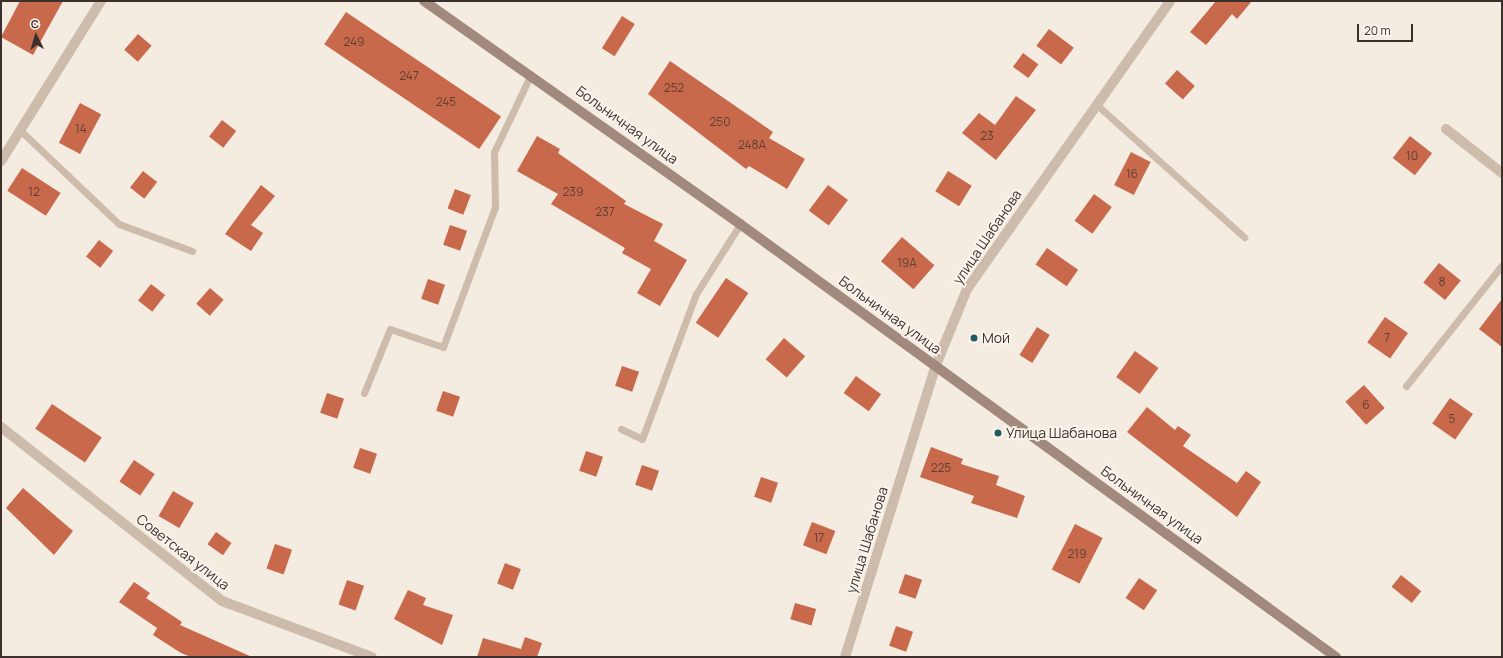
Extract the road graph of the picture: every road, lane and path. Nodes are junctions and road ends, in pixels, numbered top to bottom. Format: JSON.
{"nodes":[{"id":1,"x":101,"y":1,"type":"edge"},
{"id":2,"x":424,"y":1,"type":"edge"},
{"id":3,"x":1170,"y":1,"type":"edge"},
{"id":4,"x":531,"y":74,"type":"junction"},
{"id":5,"x":1097,"y":105,"type":"junction"},
{"id":6,"x":1446,"y":129,"type":"dead end"},
{"id":7,"x":20,"y":131,"type":"junction"},
{"id":8,"x":1,"y":161,"type":"edge"},
{"id":9,"x":1502,"y":173,"type":"edge"},
{"id":10,"x":740,"y":224,"type":"junction"},
{"id":11,"x":1244,"y":237,"type":"dead end"},
{"id":12,"x":192,"y":251,"type":"dead end"},
{"id":13,"x":1502,"y":265,"type":"edge"},
{"id":14,"x":936,"y":365,"type":"junction"},
{"id":15,"x":1406,"y":386,"type":"dead end"},
{"id":16,"x":364,"y":393,"type":"dead end"},
{"id":17,"x":1,"y":427,"type":"edge"},
{"id":18,"x":621,"y":429,"type":"dead end"},
{"id":19,"x":372,"y":657,"type":"edge"},
{"id":20,"x":845,"y":657,"type":"edge"},
{"id":21,"x":1336,"y":657,"type":"edge"}],
"edges":[{"from":1,"to":7,"type":"street"},
{"from":2,"to":4,"type":"street","name":"Больничная улица"},
{"from":3,"to":5,"type":"street","name":"улица Шабанова"},
{"from":4,"to":10,"type":"street","name":"Больничная улица"},
{"from":4,"to":16,"type":"lane"},
{"from":5,"to":11,"type":"lane"},
{"from":5,"to":14,"type":"street","name":"улица Шабанова"},
{"from":6,"to":9,"type":"street"},
{"from":7,"to":8,"type":"street"},
{"from":7,"to":12,"type":"lane"},
{"from":10,"to":14,"type":"street","name":"Больничная улица"},
{"from":10,"to":18,"type":"lane"},
{"from":13,"to":15,"type":"lane"},
{"from":14,"to":20,"type":"street","name":"улица Шабанова"},
{"from":14,"to":21,"type":"street","name":"Больничная улица"},
{"from":17,"to":19,"type":"street","name":"Советская улица"}]}
